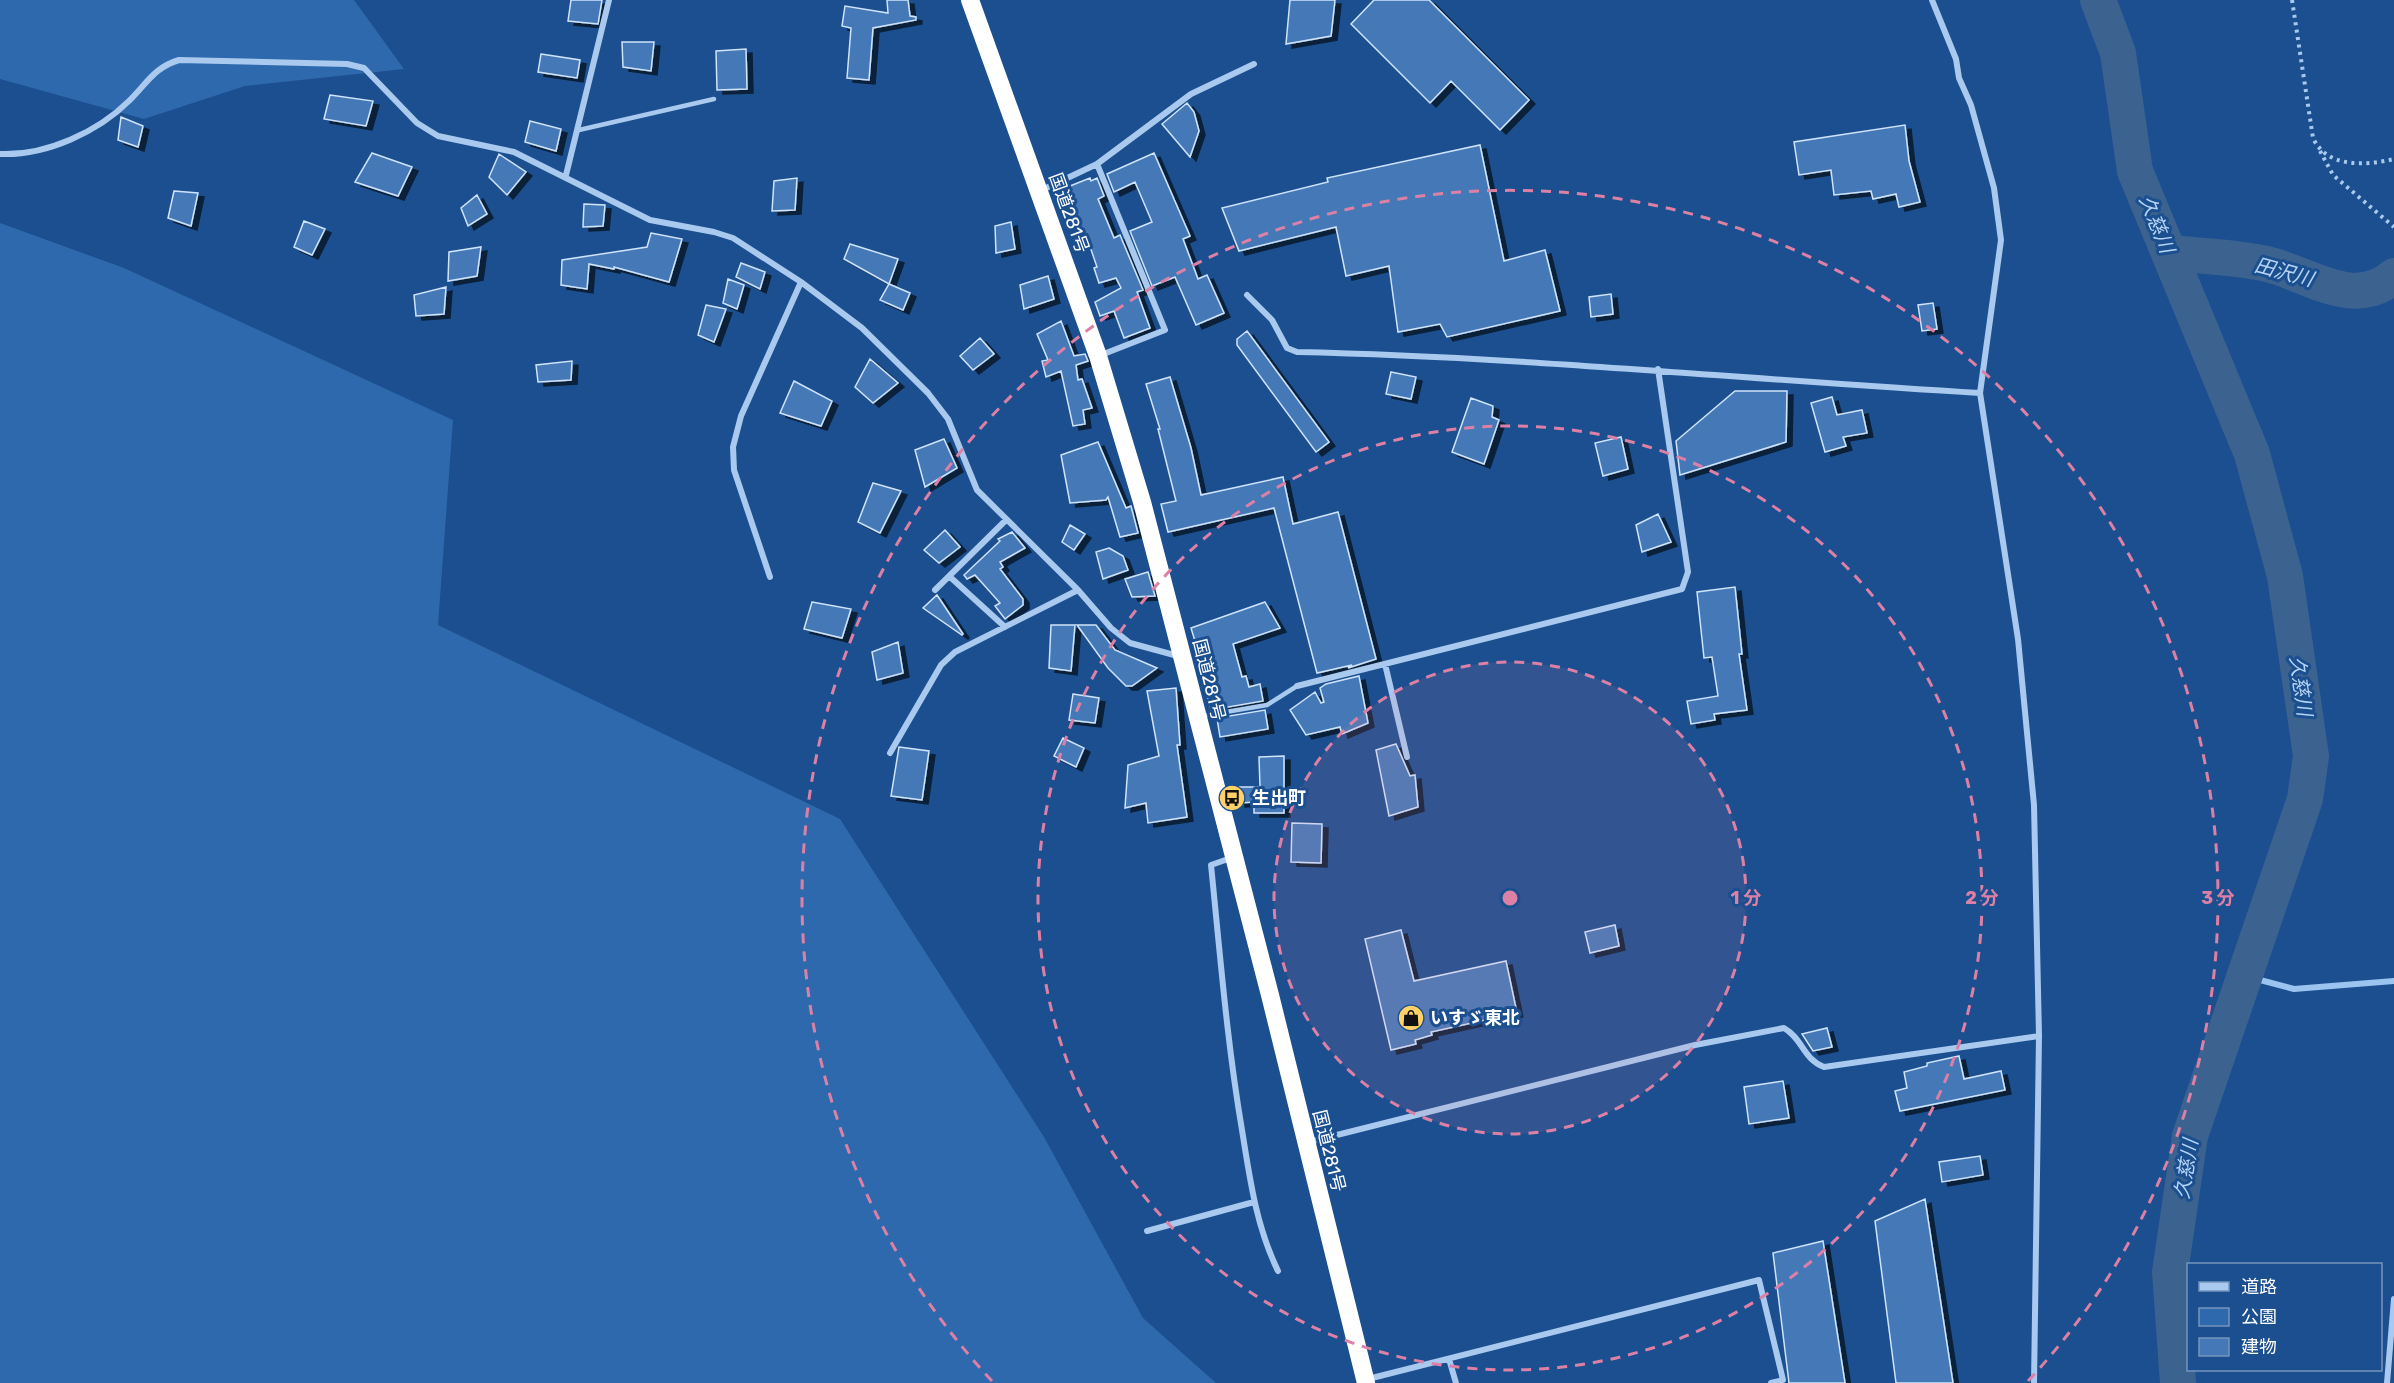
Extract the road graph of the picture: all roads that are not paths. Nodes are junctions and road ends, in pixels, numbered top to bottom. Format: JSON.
{"nodes":[{"id":1,"x":609,"y":0,"type":"edge"},
{"id":2,"x":970,"y":0,"type":"edge"},
{"id":3,"x":1932,"y":0,"type":"edge"},
{"id":4,"x":1254,"y":64,"type":"dead end"},
{"id":5,"x":714,"y":99,"type":"dead end"},
{"id":6,"x":579,"y":130,"type":"junction"},
{"id":7,"x":0,"y":154,"type":"edge"},
{"id":8,"x":1096,"y":164,"type":"junction"},
{"id":9,"x":566,"y":175,"type":"junction"},
{"id":10,"x":1039,"y":192,"type":"junction"},
{"id":11,"x":801,"y":282,"type":"junction"},
{"id":12,"x":1247,"y":295,"type":"dead end"},
{"id":13,"x":1098,"y":356,"type":"junction"},
{"id":14,"x":1658,"y":369,"type":"junction"},
{"id":15,"x":1980,"y":393,"type":"junction"},
{"id":16,"x":1006,"y":520,"type":"junction"},
{"id":17,"x":949,"y":576,"type":"junction"},
{"id":18,"x":770,"y":577,"type":"dead end"},
{"id":19,"x":935,"y":590,"type":"dead end"},
{"id":20,"x":1078,"y":590,"type":"junction"},
{"id":21,"x":1005,"y":627,"type":"junction"},
{"id":22,"x":1182,"y":657,"type":"junction"},
{"id":23,"x":1385,"y":664,"type":"junction"},
{"id":24,"x":1297,"y":686,"type":"joint"},
{"id":25,"x":1197,"y":717,"type":"junction"},
{"id":26,"x":890,"y":753,"type":"dead end"},
{"id":27,"x":1407,"y":757,"type":"dead end"},
{"id":28,"x":1235,"y":857,"type":"junction"},
{"id":29,"x":2039,"y":1036,"type":"junction"},
{"id":30,"x":1305,"y":1143,"type":"junction"},
{"id":31,"x":1254,"y":1202,"type":"junction"},
{"id":32,"x":1147,"y":1231,"type":"dead end"},
{"id":33,"x":1278,"y":1271,"type":"dead end"},
{"id":34,"x":2394,"y":1299,"type":"edge"},
{"id":35,"x":1449,"y":1359,"type":"junction"},
{"id":36,"x":1365,"y":1382,"type":"edge"},
{"id":37,"x":1456,"y":1383,"type":"edge"},
{"id":38,"x":1772,"y":1383,"type":"edge"},
{"id":39,"x":2034,"y":1383,"type":"edge"},
{"id":40,"x":2387,"y":1383,"type":"edge"}],
"edges":[{"from":1,"to":6,"type":"street"},
{"from":2,"to":10,"type":"highway","name":"国道281号"},
{"from":3,"to":15,"type":"street"},
{"from":4,"to":8,"type":"street"},
{"from":5,"to":6,"type":"lane"},
{"from":6,"to":9,"type":"street"},
{"from":7,"to":9,"type":"street"},
{"from":8,"to":10,"type":"street"},
{"from":8,"to":13,"type":"street"},
{"from":9,"to":11,"type":"street"},
{"from":10,"to":13,"type":"highway","name":"国道281号"},
{"from":11,"to":16,"type":"street"},
{"from":11,"to":18,"type":"street"},
{"from":12,"to":14,"type":"street"},
{"from":13,"to":22,"type":"highway","name":"国道281号"},
{"from":14,"to":15,"type":"street"},
{"from":14,"to":23,"type":"street"},
{"from":15,"to":29,"type":"street"},
{"from":16,"to":17,"type":"street"},
{"from":16,"to":20,"type":"street"},
{"from":17,"to":19,"type":"street"},
{"from":17,"to":21,"type":"street"},
{"from":20,"to":21,"type":"street"},
{"from":20,"to":22,"type":"street"},
{"from":21,"to":26,"type":"street"},
{"from":22,"to":25,"type":"highway","name":"国道281号"},
{"from":23,"to":24,"type":"street"},
{"from":23,"to":27,"type":"street"},
{"from":24,"to":25,"type":"lane"},
{"from":25,"to":28,"type":"highway","name":"国道281号"},
{"from":28,"to":30,"type":"highway","name":"国道281号"},
{"from":28,"to":31,"type":"street"},
{"from":29,"to":30,"type":"street"},
{"from":29,"to":39,"type":"street"},
{"from":30,"to":36,"type":"highway","name":"国道281号"},
{"from":31,"to":32,"type":"street"},
{"from":31,"to":33,"type":"street"},
{"from":34,"to":40,"type":"street"},
{"from":35,"to":36,"type":"street"},
{"from":35,"to":37,"type":"street"},
{"from":35,"to":38,"type":"street"}]}
